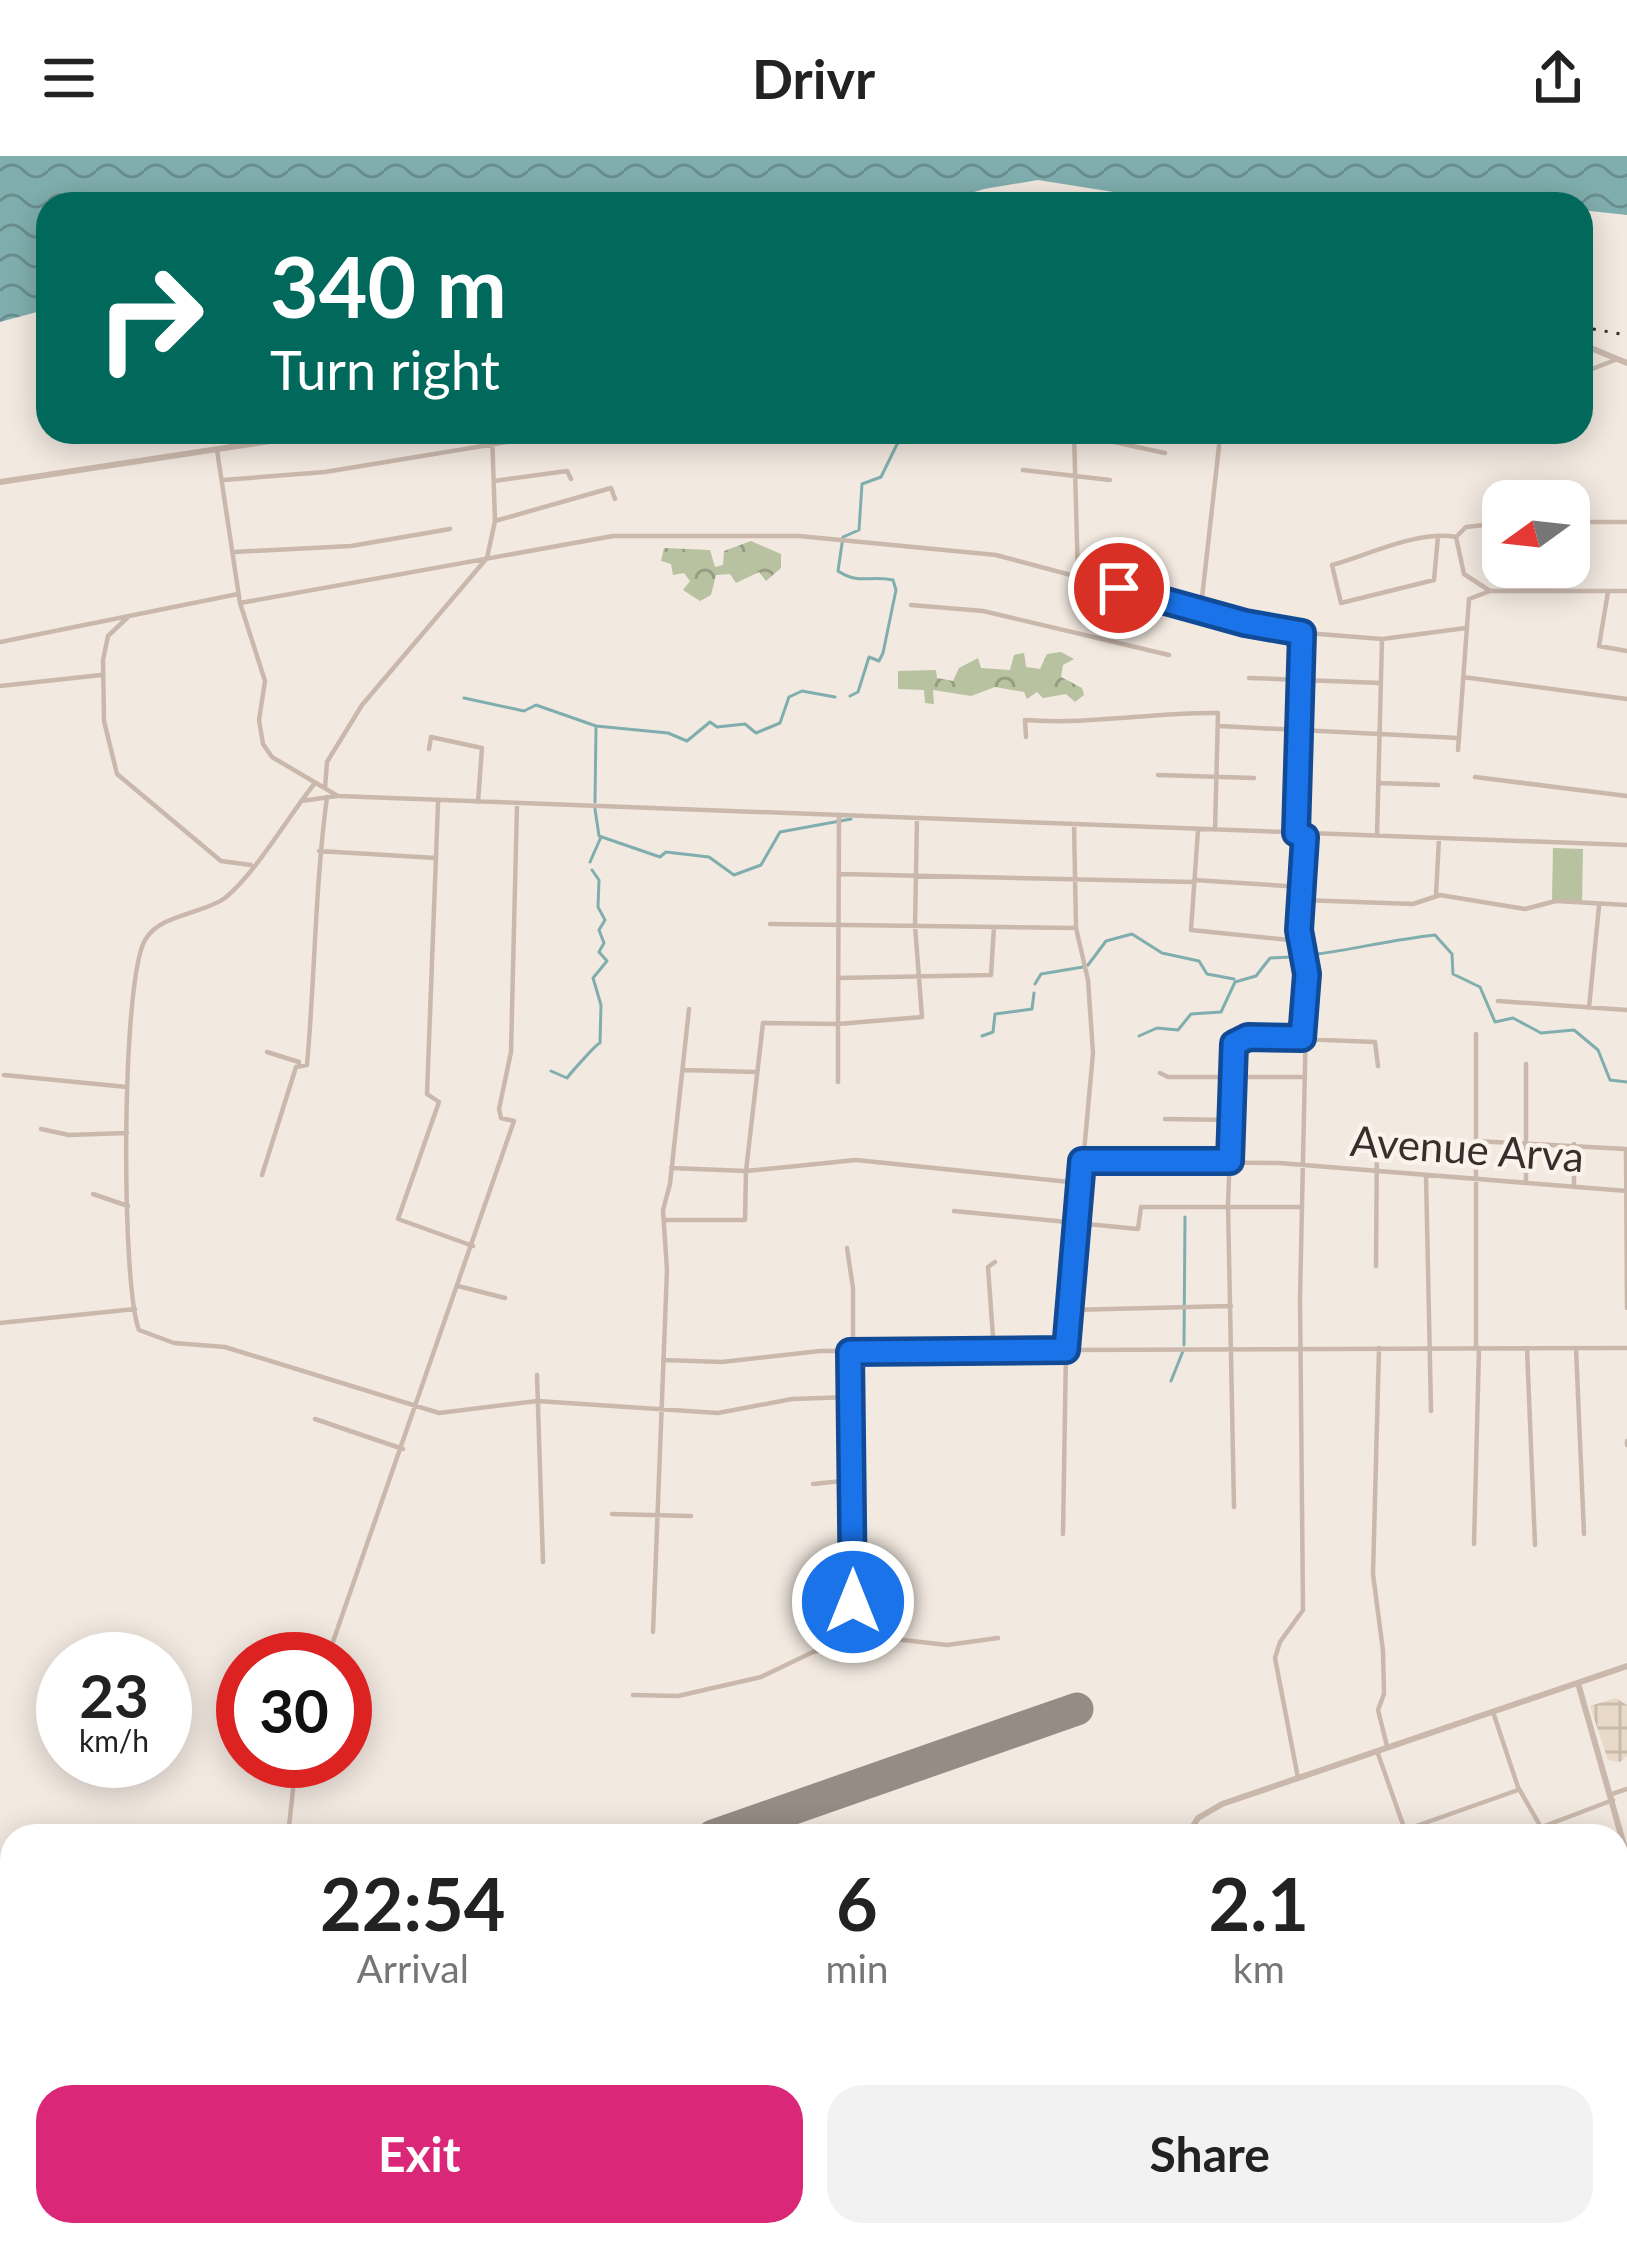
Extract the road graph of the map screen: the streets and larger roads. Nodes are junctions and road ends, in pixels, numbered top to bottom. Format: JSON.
{"nodes":[{"id":1,"x":1593,"y":349,"type":"edge"},
{"id":2,"x":1623,"y":361,"type":"edge"},
{"id":3,"x":1593,"y":368,"type":"edge"},
{"id":4,"x":255,"y":444,"type":"edge"},
{"id":5,"x":504,"y":444,"type":"edge"},
{"id":6,"x":1072,"y":444,"type":"edge"},
{"id":7,"x":1125,"y":444,"type":"edge"},
{"id":8,"x":492,"y":446,"type":"junction"},
{"id":9,"x":1219,"y":446,"type":"dead end"},
{"id":10,"x":217,"y":450,"type":"junction"},
{"id":11,"x":1165,"y":453,"type":"dead end"},
{"id":12,"x":1023,"y":470,"type":"dead end"},
{"id":13,"x":1074,"y":477,"type":"junction"},
{"id":14,"x":571,"y":479,"type":"dead end"},
{"id":15,"x":223,"y":480,"type":"junction"},
{"id":16,"x":1110,"y":480,"type":"dead end"},
{"id":17,"x":0,"y":482,"type":"edge"},
{"id":18,"x":494,"y":482,"type":"junction"},
{"id":19,"x":615,"y":499,"type":"dead end"},
{"id":20,"x":494,"y":521,"type":"junction"},
{"id":21,"x":1590,"y":522,"type":"edge"},
{"id":22,"x":1627,"y":522,"type":"edge"},
{"id":23,"x":1482,"y":526,"type":"edge"},
{"id":24,"x":450,"y":529,"type":"dead end"},
{"id":25,"x":1438,"y":536,"type":"junction"},
{"id":26,"x":1456,"y":537,"type":"junction"},
{"id":27,"x":234,"y":552,"type":"junction"},
{"id":28,"x":487,"y":558,"type":"junction"},
{"id":29,"x":1078,"y":579,"type":"junction"},
{"id":30,"x":1468,"y":580,"type":"junction"},
{"id":31,"x":1490,"y":591,"type":"junction"},
{"id":32,"x":1608,"y":591,"type":"junction"},
{"id":33,"x":1627,"y":591,"type":"edge"},
{"id":34,"x":238,"y":594,"type":"junction"},
{"id":35,"x":1471,"y":597,"type":"junction"},
{"id":36,"x":240,"y":603,"type":"junction"},
{"id":37,"x":911,"y":605,"type":"dead end"},
{"id":38,"x":1201,"y":607,"type":"junction"},
{"id":39,"x":128,"y":617,"type":"junction"},
{"id":40,"x":1466,"y":628,"type":"junction"},
{"id":41,"x":1302,"y":633,"type":"junction"},
{"id":42,"x":1382,"y":639,"type":"junction"},
{"id":43,"x":0,"y":642,"type":"edge"},
{"id":44,"x":1627,"y":651,"type":"edge"},
{"id":45,"x":1169,"y":656,"type":"dead end"},
{"id":46,"x":102,"y":675,"type":"junction"},
{"id":47,"x":1462,"y":677,"type":"junction"},
{"id":48,"x":1249,"y":679,"type":"dead end"},
{"id":49,"x":1300,"y":680,"type":"junction"},
{"id":50,"x":1381,"y":683,"type":"junction"},
{"id":51,"x":0,"y":686,"type":"edge"},
{"id":52,"x":1627,"y":699,"type":"edge"},
{"id":53,"x":1218,"y":726,"type":"junction"},
{"id":54,"x":1299,"y":730,"type":"junction"},
{"id":55,"x":1379,"y":734,"type":"junction"},
{"id":56,"x":1026,"y":737,"type":"dead end"},
{"id":57,"x":1459,"y":738,"type":"junction"},
{"id":58,"x":429,"y":749,"type":"dead end"},
{"id":59,"x":1458,"y":750,"type":"dead end"},
{"id":60,"x":1158,"y":775,"type":"dead end"},
{"id":61,"x":1217,"y":777,"type":"junction"},
{"id":62,"x":1475,"y":777,"type":"dead end"},
{"id":63,"x":1254,"y":778,"type":"dead end"},
{"id":64,"x":315,"y":783,"type":"junction"},
{"id":65,"x":1378,"y":783,"type":"junction"},
{"id":66,"x":1438,"y":785,"type":"dead end"},
{"id":67,"x":325,"y":788,"type":"junction"},
{"id":68,"x":338,"y":796,"type":"junction"},
{"id":69,"x":1627,"y":796,"type":"edge"},
{"id":70,"x":327,"y":797,"type":"junction"},
{"id":71,"x":301,"y":801,"type":"junction"},
{"id":72,"x":439,"y":801,"type":"junction"},
{"id":73,"x":478,"y":802,"type":"junction"},
{"id":74,"x":517,"y":804,"type":"junction"},
{"id":75,"x":839,"y":817,"type":"junction"},
{"id":76,"x":917,"y":818,"type":"junction"},
{"id":77,"x":1074,"y":824,"type":"junction"},
{"id":78,"x":1198,"y":829,"type":"junction"},
{"id":79,"x":1215,"y":830,"type":"junction"},
{"id":80,"x":1296,"y":833,"type":"junction"},
{"id":81,"x":1305,"y":833,"type":"junction"},
{"id":82,"x":1377,"y":836,"type":"junction"},
{"id":83,"x":1439,"y":838,"type":"junction"},
{"id":84,"x":1627,"y":845,"type":"edge"},
{"id":85,"x":319,"y":851,"type":"junction"},
{"id":86,"x":436,"y":858,"type":"junction"},
{"id":87,"x":251,"y":865,"type":"junction"},
{"id":88,"x":838,"y":874,"type":"junction"},
{"id":89,"x":916,"y":876,"type":"junction"},
{"id":90,"x":1076,"y":879,"type":"junction"},
{"id":91,"x":1194,"y":881,"type":"junction"},
{"id":92,"x":1302,"y":887,"type":"junction"},
{"id":93,"x":1436,"y":895,"type":"junction"},
{"id":94,"x":1302,"y":900,"type":"junction"},
{"id":95,"x":1600,"y":904,"type":"junction"},
{"id":96,"x":1627,"y":905,"type":"edge"},
{"id":97,"x":770,"y":924,"type":"dead end"},
{"id":98,"x":838,"y":925,"type":"junction"},
{"id":99,"x":915,"y":926,"type":"junction"},
{"id":100,"x":994,"y":927,"type":"junction"},
{"id":101,"x":1076,"y":928,"type":"junction"},
{"id":102,"x":1300,"y":945,"type":"junction"},
{"id":103,"x":919,"y":975,"type":"junction"},
{"id":104,"x":838,"y":978,"type":"junction"},
{"id":105,"x":1498,"y":1001,"type":"dead end"},
{"id":106,"x":1589,"y":1008,"type":"junction"},
{"id":107,"x":689,"y":1009,"type":"dead end"},
{"id":108,"x":1627,"y":1010,"type":"edge"},
{"id":109,"x":838,"y":1024,"type":"junction"},
{"id":110,"x":1476,"y":1034,"type":"dead end"},
{"id":111,"x":1302,"y":1038,"type":"junction"},
{"id":112,"x":267,"y":1052,"type":"dead end"},
{"id":113,"x":299,"y":1062,"type":"junction"},
{"id":114,"x":1526,"y":1064,"type":"dead end"},
{"id":115,"x":1378,"y":1066,"type":"dead end"},
{"id":116,"x":682,"y":1070,"type":"junction"},
{"id":117,"x":756,"y":1072,"type":"junction"},
{"id":118,"x":1160,"y":1073,"type":"dead end"},
{"id":119,"x":4,"y":1076,"type":"dead end"},
{"id":120,"x":1232,"y":1077,"type":"junction"},
{"id":121,"x":1302,"y":1077,"type":"junction"},
{"id":122,"x":838,"y":1082,"type":"dead end"},
{"id":123,"x":127,"y":1087,"type":"junction"},
{"id":124,"x":1166,"y":1119,"type":"dead end"},
{"id":125,"x":1231,"y":1120,"type":"junction"},
{"id":126,"x":41,"y":1129,"type":"dead end"},
{"id":127,"x":128,"y":1133,"type":"junction"},
{"id":128,"x":1377,"y":1134,"type":"dead end"},
{"id":129,"x":1476,"y":1141,"type":"junction"},
{"id":130,"x":1526,"y":1141,"type":"junction"},
{"id":131,"x":1574,"y":1144,"type":"junction"},
{"id":132,"x":1626,"y":1148,"type":"edge"},
{"id":133,"x":1082,"y":1161,"type":"junction"},
{"id":134,"x":1230,"y":1161,"type":"junction"},
{"id":135,"x":1302,"y":1165,"type":"junction"},
{"id":136,"x":671,"y":1168,"type":"junction"},
{"id":137,"x":746,"y":1171,"type":"junction"},
{"id":138,"x":1378,"y":1173,"type":"junction"},
{"id":139,"x":262,"y":1175,"type":"dead end"},
{"id":140,"x":1426,"y":1175,"type":"junction"},
{"id":141,"x":1476,"y":1179,"type":"junction"},
{"id":142,"x":1526,"y":1183,"type":"junction"},
{"id":143,"x":1080,"y":1184,"type":"junction"},
{"id":144,"x":1574,"y":1187,"type":"junction"},
{"id":145,"x":1626,"y":1191,"type":"edge"},
{"id":146,"x":93,"y":1194,"type":"dead end"},
{"id":147,"x":1228,"y":1204,"type":"junction"},
{"id":148,"x":128,"y":1206,"type":"junction"},
{"id":149,"x":1302,"y":1207,"type":"junction"},
{"id":150,"x":953,"y":1211,"type":"dead end"},
{"id":151,"x":665,"y":1220,"type":"junction"},
{"id":152,"x":1077,"y":1224,"type":"junction"},
{"id":153,"x":473,"y":1246,"type":"junction"},
{"id":154,"x":847,"y":1248,"type":"dead end"},
{"id":155,"x":995,"y":1262,"type":"dead end"},
{"id":156,"x":1376,"y":1266,"type":"dead end"},
{"id":157,"x":458,"y":1286,"type":"junction"},
{"id":158,"x":505,"y":1298,"type":"dead end"},
{"id":159,"x":1232,"y":1306,"type":"junction"},
{"id":160,"x":135,"y":1309,"type":"junction"},
{"id":161,"x":1627,"y":1309,"type":"edge"},
{"id":162,"x":1069,"y":1310,"type":"junction"},
{"id":163,"x":0,"y":1323,"type":"edge"},
{"id":164,"x":1232,"y":1346,"type":"junction"},
{"id":165,"x":1304,"y":1348,"type":"junction"},
{"id":166,"x":1379,"y":1348,"type":"junction"},
{"id":167,"x":1428,"y":1348,"type":"junction"},
{"id":168,"x":1478,"y":1348,"type":"junction"},
{"id":169,"x":1527,"y":1348,"type":"junction"},
{"id":170,"x":1576,"y":1348,"type":"junction"},
{"id":171,"x":1627,"y":1348,"type":"edge"},
{"id":172,"x":1066,"y":1350,"type":"junction"},
{"id":173,"x":994,"y":1351,"type":"junction"},
{"id":174,"x":850,"y":1352,"type":"junction"},
{"id":175,"x":663,"y":1360,"type":"junction"},
{"id":176,"x":536,"y":1375,"type":"dead end"},
{"id":177,"x":851,"y":1396,"type":"junction"},
{"id":178,"x":537,"y":1401,"type":"junction"},
{"id":179,"x":417,"y":1406,"type":"junction"},
{"id":180,"x":1430,"y":1411,"type":"dead end"},
{"id":181,"x":660,"y":1412,"type":"junction"},
{"id":182,"x":315,"y":1418,"type":"dead end"},
{"id":183,"x":403,"y":1449,"type":"junction"},
{"id":184,"x":852,"y":1480,"type":"junction"},
{"id":185,"x":813,"y":1484,"type":"dead end"},
{"id":186,"x":1234,"y":1507,"type":"dead end"},
{"id":187,"x":611,"y":1514,"type":"dead end"},
{"id":188,"x":657,"y":1515,"type":"junction"},
{"id":189,"x":691,"y":1516,"type":"dead end"},
{"id":190,"x":1063,"y":1534,"type":"dead end"},
{"id":191,"x":1584,"y":1534,"type":"dead end"},
{"id":192,"x":1474,"y":1544,"type":"dead end"},
{"id":193,"x":1535,"y":1545,"type":"dead end"},
{"id":194,"x":543,"y":1562,"type":"dead end"},
{"id":195,"x":337,"y":1632,"type":"edge"},
{"id":196,"x":653,"y":1632,"type":"dead end"},
{"id":197,"x":998,"y":1637,"type":"dead end"},
{"id":198,"x":853,"y":1642,"type":"junction"},
{"id":199,"x":1627,"y":1666,"type":"edge"},
{"id":200,"x":1578,"y":1683,"type":"junction"},
{"id":201,"x":633,"y":1695,"type":"dead end"},
{"id":202,"x":1493,"y":1712,"type":"junction"},
{"id":203,"x":1388,"y":1747,"type":"junction"},
{"id":204,"x":1377,"y":1751,"type":"junction"},
{"id":205,"x":1298,"y":1778,"type":"junction"},
{"id":206,"x":293,"y":1788,"type":"edge"},
{"id":207,"x":1519,"y":1790,"type":"dead end"},
{"id":208,"x":1627,"y":1790,"type":"edge"},
{"id":209,"x":1613,"y":1797,"type":"junction"},
{"id":210,"x":289,"y":1824,"type":"edge"},
{"id":211,"x":1197,"y":1824,"type":"edge"},
{"id":212,"x":1403,"y":1824,"type":"edge"},
{"id":213,"x":1430,"y":1824,"type":"edge"},
{"id":214,"x":1541,"y":1824,"type":"edge"},
{"id":215,"x":1547,"y":1824,"type":"edge"},
{"id":216,"x":1620,"y":1824,"type":"edge"}],
"edges":[{"from":1,"to":2,"type":"street"},
{"from":2,"to":3,"type":"street"},
{"from":4,"to":10,"type":"street"},
{"from":5,"to":8,"type":"street"},
{"from":6,"to":13,"type":"street"},
{"from":7,"to":11,"type":"street"},
{"from":8,"to":15,"type":"street"},
{"from":8,"to":18,"type":"street"},
{"from":9,"to":38,"type":"street"},
{"from":10,"to":15,"type":"street"},
{"from":10,"to":17,"type":"street"},
{"from":12,"to":13,"type":"street"},
{"from":13,"to":16,"type":"street"},
{"from":13,"to":29,"type":"street"},
{"from":14,"to":18,"type":"street"},
{"from":15,"to":27,"type":"street"},
{"from":18,"to":20,"type":"street"},
{"from":19,"to":20,"type":"street"},
{"from":20,"to":28,"type":"street"},
{"from":21,"to":22,"type":"street"},
{"from":23,"to":26,"type":"street"},
{"from":24,"to":27,"type":"street"},
{"from":25,"to":25,"type":"street"},
{"from":25,"to":26,"type":"street"},
{"from":26,"to":30,"type":"street"},
{"from":27,"to":34,"type":"street"},
{"from":28,"to":29,"type":"street"},
{"from":28,"to":36,"type":"street"},
{"from":28,"to":67,"type":"street"},
{"from":29,"to":38,"type":"street"},
{"from":30,"to":31,"type":"street"},
{"from":30,"to":35,"type":"street"},
{"from":31,"to":32,"type":"street"},
{"from":31,"to":35,"type":"street"},
{"from":32,"to":33,"type":"street"},
{"from":32,"to":44,"type":"street"},
{"from":34,"to":36,"type":"street"},
{"from":34,"to":39,"type":"street"},
{"from":35,"to":40,"type":"street"},
{"from":36,"to":64,"type":"street"},
{"from":37,"to":45,"type":"street"},
{"from":38,"to":41,"type":"street"},
{"from":39,"to":43,"type":"street"},
{"from":39,"to":46,"type":"street"},
{"from":40,"to":42,"type":"street"},
{"from":40,"to":47,"type":"street"},
{"from":41,"to":42,"type":"street"},
{"from":41,"to":49,"type":"street"},
{"from":42,"to":50,"type":"street"},
{"from":46,"to":51,"type":"street"},
{"from":46,"to":87,"type":"street"},
{"from":47,"to":52,"type":"street"},
{"from":47,"to":57,"type":"street"},
{"from":48,"to":49,"type":"street"},
{"from":49,"to":50,"type":"street"},
{"from":49,"to":54,"type":"street"},
{"from":50,"to":55,"type":"street"},
{"from":53,"to":54,"type":"street"},
{"from":53,"to":56,"type":"street"},
{"from":53,"to":61,"type":"street"},
{"from":54,"to":55,"type":"street"},
{"from":54,"to":80,"type":"street"},
{"from":55,"to":57,"type":"street"},
{"from":55,"to":65,"type":"street"},
{"from":57,"to":59,"type":"street"},
{"from":58,"to":73,"type":"street"},
{"from":60,"to":61,"type":"street"},
{"from":61,"to":63,"type":"street"},
{"from":61,"to":79,"type":"street"},
{"from":62,"to":69,"type":"street"},
{"from":64,"to":67,"type":"street"},
{"from":64,"to":71,"type":"street"},
{"from":65,"to":66,"type":"street"},
{"from":65,"to":82,"type":"street"},
{"from":67,"to":68,"type":"street"},
{"from":68,"to":70,"type":"street"},
{"from":68,"to":72,"type":"street"},
{"from":70,"to":71,"type":"street"},
{"from":70,"to":85,"type":"street"},
{"from":71,"to":87,"type":"street"},
{"from":72,"to":73,"type":"street"},
{"from":72,"to":86,"type":"street"},
{"from":73,"to":74,"type":"street"},
{"from":74,"to":75,"type":"street"},
{"from":74,"to":153,"type":"street"},
{"from":75,"to":76,"type":"street"},
{"from":75,"to":88,"type":"street"},
{"from":76,"to":77,"type":"street"},
{"from":76,"to":89,"type":"street"},
{"from":77,"to":78,"type":"street"},
{"from":77,"to":90,"type":"street"},
{"from":78,"to":79,"type":"street"},
{"from":78,"to":91,"type":"street"},
{"from":79,"to":80,"type":"street"},
{"from":80,"to":81,"type":"street"},
{"from":81,"to":82,"type":"street"},
{"from":81,"to":92,"type":"street"},
{"from":82,"to":83,"type":"street"},
{"from":83,"to":84,"type":"street"},
{"from":83,"to":93,"type":"street"},
{"from":85,"to":86,"type":"street"},
{"from":85,"to":113,"type":"street"},
{"from":86,"to":153,"type":"street"},
{"from":87,"to":123,"type":"street"},
{"from":88,"to":89,"type":"street"},
{"from":88,"to":98,"type":"street"},
{"from":89,"to":90,"type":"street"},
{"from":89,"to":99,"type":"street"},
{"from":90,"to":91,"type":"street"},
{"from":90,"to":101,"type":"street"},
{"from":91,"to":92,"type":"street"},
{"from":91,"to":102,"type":"street"},
{"from":92,"to":94,"type":"street"},
{"from":93,"to":94,"type":"street"},
{"from":93,"to":95,"type":"street"},
{"from":94,"to":102,"type":"street"},
{"from":95,"to":96,"type":"street"},
{"from":95,"to":106,"type":"street"},
{"from":97,"to":98,"type":"street"},
{"from":98,"to":99,"type":"street"},
{"from":98,"to":104,"type":"street"},
{"from":99,"to":100,"type":"street"},
{"from":99,"to":103,"type":"street"},
{"from":100,"to":101,"type":"street"},
{"from":100,"to":103,"type":"street"},
{"from":101,"to":133,"type":"street"},
{"from":102,"to":111,"type":"street"},
{"from":103,"to":104,"type":"street"},
{"from":103,"to":109,"type":"street"},
{"from":104,"to":109,"type":"street"},
{"from":105,"to":106,"type":"street"},
{"from":106,"to":108,"type":"street"},
{"from":107,"to":116,"type":"street"},
{"from":109,"to":117,"type":"street"},
{"from":109,"to":122,"type":"street"},
{"from":110,"to":129,"type":"street"},
{"from":111,"to":115,"type":"street"},
{"from":111,"to":120,"type":"street"},
{"from":111,"to":121,"type":"street"},
{"from":112,"to":113,"type":"street"},
{"from":113,"to":139,"type":"street"},
{"from":114,"to":130,"type":"street"},
{"from":116,"to":117,"type":"street"},
{"from":116,"to":136,"type":"street"},
{"from":117,"to":137,"type":"street"},
{"from":118,"to":120,"type":"street"},
{"from":119,"to":123,"type":"street"},
{"from":120,"to":121,"type":"street"},
{"from":120,"to":125,"type":"street"},
{"from":121,"to":135,"type":"street"},
{"from":123,"to":127,"type":"street"},
{"from":124,"to":125,"type":"street"},
{"from":125,"to":134,"type":"street"},
{"from":126,"to":127,"type":"street"},
{"from":127,"to":148,"type":"street"},
{"from":128,"to":138,"type":"street"},
{"from":129,"to":130,"type":"street"},
{"from":129,"to":141,"type":"street"},
{"from":130,"to":131,"type":"street"},
{"from":130,"to":142,"type":"street"},
{"from":131,"to":132,"type":"street"},
{"from":131,"to":144,"type":"street"},
{"from":132,"to":145,"type":"street"},
{"from":133,"to":134,"type":"street","name":"Avenue Arva"},
{"from":133,"to":143,"type":"street"},
{"from":134,"to":135,"type":"street","name":"Avenue Arva"},
{"from":134,"to":147,"type":"street"},
{"from":135,"to":138,"type":"street","name":"Avenue Arva"},
{"from":135,"to":149,"type":"street"},
{"from":136,"to":137,"type":"street"},
{"from":136,"to":151,"type":"street"},
{"from":137,"to":143,"type":"street"},
{"from":137,"to":151,"type":"street"},
{"from":138,"to":140,"type":"street","name":"Avenue Arva"},
{"from":138,"to":156,"type":"street"},
{"from":140,"to":141,"type":"street","name":"Avenue Arva"},
{"from":140,"to":167,"type":"street"},
{"from":141,"to":142,"type":"street","name":"Avenue Arva"},
{"from":141,"to":168,"type":"street"},
{"from":142,"to":144,"type":"street","name":"Avenue Arva"},
{"from":143,"to":152,"type":"street"},
{"from":144,"to":145,"type":"street","name":"Avenue Arva"},
{"from":145,"to":161,"type":"street"},
{"from":146,"to":148,"type":"street"},
{"from":147,"to":149,"type":"street"},
{"from":147,"to":152,"type":"street"},
{"from":147,"to":159,"type":"street"},
{"from":148,"to":160,"type":"street"},
{"from":149,"to":165,"type":"street"},
{"from":150,"to":152,"type":"street"},
{"from":151,"to":175,"type":"street"},
{"from":152,"to":162,"type":"street"},
{"from":153,"to":157,"type":"street"},
{"from":154,"to":174,"type":"street"},
{"from":155,"to":173,"type":"street"},
{"from":157,"to":158,"type":"street"},
{"from":157,"to":179,"type":"street"},
{"from":159,"to":162,"type":"street"},
{"from":159,"to":164,"type":"street"},
{"from":160,"to":163,"type":"street"},
{"from":160,"to":179,"type":"street"},
{"from":162,"to":172,"type":"street"},
{"from":164,"to":165,"type":"street"},
{"from":164,"to":172,"type":"street"},
{"from":164,"to":186,"type":"street"},
{"from":165,"to":166,"type":"street"},
{"from":165,"to":205,"type":"street"},
{"from":166,"to":167,"type":"street"},
{"from":166,"to":203,"type":"street"},
{"from":167,"to":168,"type":"street"},
{"from":167,"to":180,"type":"street"},
{"from":168,"to":169,"type":"street"},
{"from":168,"to":192,"type":"street"},
{"from":169,"to":170,"type":"street"},
{"from":169,"to":193,"type":"street"},
{"from":170,"to":171,"type":"street"},
{"from":170,"to":191,"type":"street"},
{"from":172,"to":173,"type":"street"},
{"from":172,"to":190,"type":"street"},
{"from":173,"to":174,"type":"street"},
{"from":174,"to":175,"type":"street"},
{"from":174,"to":177,"type":"street"},
{"from":175,"to":181,"type":"street"},
{"from":176,"to":178,"type":"street"},
{"from":177,"to":181,"type":"street"},
{"from":177,"to":184,"type":"street"},
{"from":178,"to":179,"type":"street"},
{"from":178,"to":181,"type":"street"},
{"from":178,"to":194,"type":"street"},
{"from":179,"to":183,"type":"street"},
{"from":181,"to":188,"type":"street"},
{"from":182,"to":183,"type":"street"},
{"from":183,"to":195,"type":"street"},
{"from":184,"to":185,"type":"street"},
{"from":184,"to":198,"type":"street"},
{"from":187,"to":188,"type":"street"},
{"from":188,"to":189,"type":"street"},
{"from":188,"to":196,"type":"street"},
{"from":197,"to":198,"type":"street"},
{"from":198,"to":201,"type":"street"},
{"from":199,"to":200,"type":"street"},
{"from":200,"to":202,"type":"street"},
{"from":200,"to":209,"type":"street"},
{"from":202,"to":203,"type":"street"},
{"from":202,"to":214,"type":"street"},
{"from":203,"to":204,"type":"street"},
{"from":204,"to":205,"type":"street"},
{"from":204,"to":212,"type":"street"},
{"from":205,"to":211,"type":"street"},
{"from":206,"to":210,"type":"street"},
{"from":207,"to":213,"type":"street"},
{"from":208,"to":209,"type":"street"},
{"from":209,"to":215,"type":"street"},
{"from":209,"to":216,"type":"street"}]}
